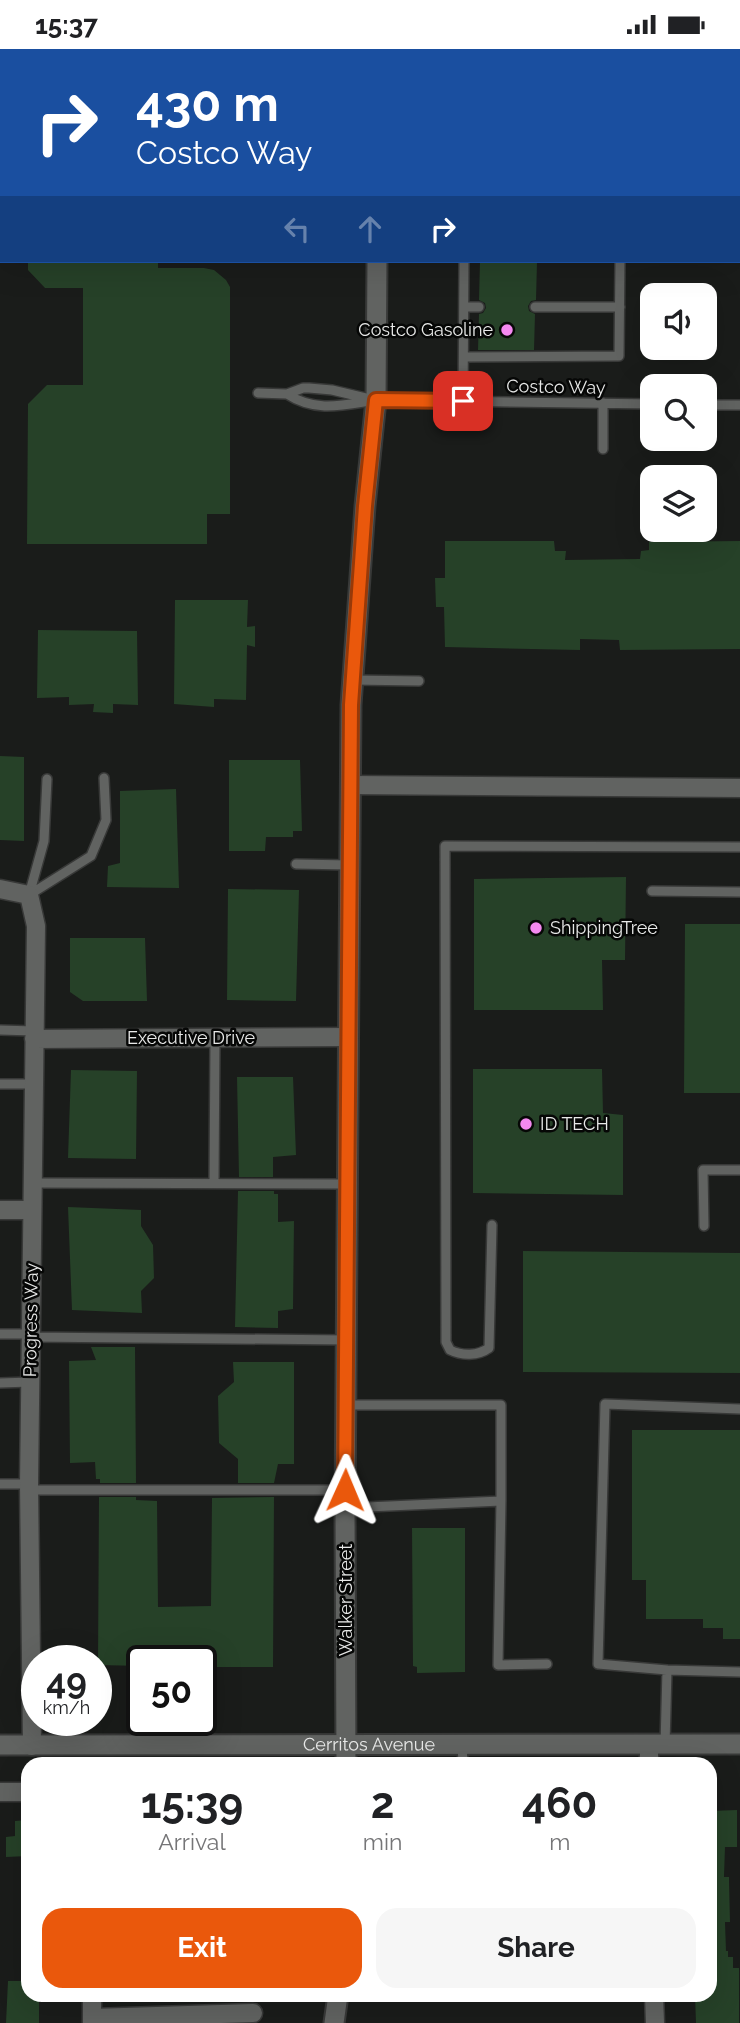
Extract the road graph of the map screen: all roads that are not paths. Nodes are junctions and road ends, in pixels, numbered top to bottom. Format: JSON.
{"nodes":[{"id":1,"x":377,"y":263,"type":"edge"},
{"id":2,"x":464,"y":263,"type":"edge"},
{"id":3,"x":620,"y":263,"type":"edge"},
{"id":4,"x":464,"y":307,"type":"junction"},
{"id":5,"x":479,"y":307,"type":"dead end"},
{"id":6,"x":535,"y":307,"type":"dead end"},
{"id":7,"x":620,"y":307,"type":"junction"},
{"id":8,"x":464,"y":357,"type":"junction"},
{"id":9,"x":258,"y":393,"type":"dead end"},
{"id":10,"x":287,"y":394,"type":"junction"},
{"id":11,"x":376,"y":400,"type":"junction"},
{"id":12,"x":463,"y":401,"type":"junction"},
{"id":13,"x":603,"y":403,"type":"junction"},
{"id":14,"x":640,"y":404,"type":"edge"},
{"id":15,"x":717,"y":405,"type":"edge"},
{"id":16,"x":740,"y":405,"type":"edge"},
{"id":17,"x":603,"y":449,"type":"dead end"},
{"id":18,"x":353,"y":680,"type":"junction"},
{"id":19,"x":419,"y":681,"type":"dead end"},
{"id":20,"x":104,"y":778,"type":"dead end"},
{"id":21,"x":47,"y":779,"type":"dead end"},
{"id":22,"x":350,"y":785,"type":"junction"},
{"id":23,"x":740,"y":788,"type":"edge"},
{"id":24,"x":740,"y":847,"type":"edge"},
{"id":25,"x":296,"y":864,"type":"dead end"},
{"id":26,"x":349,"y":865,"type":"junction"},
{"id":27,"x":0,"y":889,"type":"edge"},
{"id":28,"x":652,"y":891,"type":"dead end"},
{"id":29,"x":740,"y":892,"type":"edge"},
{"id":30,"x":29,"y":895,"type":"junction"},
{"id":31,"x":0,"y":1030,"type":"edge"},
{"id":32,"x":34,"y":1035,"type":"junction"},
{"id":33,"x":348,"y":1037,"type":"junction"},
{"id":34,"x":215,"y":1038,"type":"junction"},
{"id":35,"x":0,"y":1084,"type":"edge"},
{"id":36,"x":34,"y":1084,"type":"junction"},
{"id":37,"x":740,"y":1170,"type":"edge"},
{"id":38,"x":33,"y":1183,"type":"junction"},
{"id":39,"x":214,"y":1183,"type":"junction"},
{"id":40,"x":347,"y":1184,"type":"junction"},
{"id":41,"x":0,"y":1210,"type":"edge"},
{"id":42,"x":32,"y":1210,"type":"junction"},
{"id":43,"x":492,"y":1225,"type":"dead end"},
{"id":44,"x":704,"y":1226,"type":"dead end"},
{"id":45,"x":0,"y":1334,"type":"edge"},
{"id":46,"x":31,"y":1335,"type":"junction"},
{"id":47,"x":346,"y":1340,"type":"junction"},
{"id":48,"x":0,"y":1383,"type":"edge"},
{"id":49,"x":30,"y":1383,"type":"junction"},
{"id":50,"x":346,"y":1405,"type":"junction"},
{"id":51,"x":740,"y":1409,"type":"edge"},
{"id":52,"x":0,"y":1484,"type":"edge"},
{"id":53,"x":29,"y":1487,"type":"junction"},
{"id":54,"x":345,"y":1499,"type":"junction"},
{"id":55,"x":501,"y":1501,"type":"junction"},
{"id":56,"x":547,"y":1664,"type":"dead end"},
{"id":57,"x":667,"y":1670,"type":"junction"},
{"id":58,"x":740,"y":1672,"type":"edge"},
{"id":59,"x":163,"y":1736,"type":"edge"},
{"id":60,"x":206,"y":1736,"type":"edge"},
{"id":61,"x":345,"y":1744,"type":"junction"},
{"id":62,"x":463,"y":1744,"type":"junction"},
{"id":63,"x":657,"y":1744,"type":"junction"},
{"id":64,"x":0,"y":1745,"type":"edge"},
{"id":65,"x":158,"y":1745,"type":"junction"},
{"id":66,"x":740,"y":1745,"type":"edge"},
{"id":67,"x":32,"y":1746,"type":"junction"},
{"id":68,"x":211,"y":1747,"type":"junction"},
{"id":69,"x":346,"y":1757,"type":"edge"},
{"id":70,"x":463,"y":1757,"type":"edge"},
{"id":71,"x":652,"y":1757,"type":"edge"},
{"id":72,"x":0,"y":1792,"type":"edge"},
{"id":73,"x":21,"y":1792,"type":"edge"},
{"id":74,"x":92,"y":2002,"type":"edge"},
{"id":75,"x":337,"y":2002,"type":"edge"},
{"id":76,"x":654,"y":2002,"type":"edge"},
{"id":77,"x":253,"y":2013,"type":"dead end"},
{"id":78,"x":92,"y":2020,"type":"edge"},
{"id":79,"x":334,"y":2023,"type":"edge"},
{"id":80,"x":655,"y":2023,"type":"edge"}],
"edges":[{"from":1,"to":11,"type":"main road","name":"Walker Street"},
{"from":2,"to":4,"type":"lane"},
{"from":3,"to":7,"type":"lane"},
{"from":4,"to":5,"type":"lane"},
{"from":4,"to":8,"type":"lane"},
{"from":6,"to":7,"type":"lane"},
{"from":7,"to":8,"type":"lane"},
{"from":8,"to":12,"type":"lane"},
{"from":9,"to":10,"type":"lane"},
{"from":10,"to":11,"type":"lane"},
{"from":10,"to":11,"type":"lane"},
{"from":11,"to":12,"type":"lane","name":"Costco Way"},
{"from":11,"to":18,"type":"main road","name":"Walker Street"},
{"from":12,"to":13,"type":"lane","name":"Costco Way"},
{"from":13,"to":14,"type":"lane","name":"Costco Way"},
{"from":13,"to":17,"type":"lane"},
{"from":15,"to":16,"type":"lane"},
{"from":18,"to":19,"type":"lane"},
{"from":18,"to":22,"type":"main road","name":"Walker Street"},
{"from":20,"to":30,"type":"lane"},
{"from":21,"to":30,"type":"lane"},
{"from":22,"to":23,"type":"street"},
{"from":22,"to":26,"type":"main road","name":"Walker Street"},
{"from":24,"to":43,"type":"lane"},
{"from":25,"to":26,"type":"lane"},
{"from":26,"to":33,"type":"main road","name":"Walker Street"},
{"from":27,"to":30,"type":"street"},
{"from":28,"to":29,"type":"lane"},
{"from":30,"to":32,"type":"street","name":"Progress Way"},
{"from":31,"to":32,"type":"lane"},
{"from":32,"to":34,"type":"street","name":"Executive Drive"},
{"from":32,"to":36,"type":"street","name":"Progress Way"},
{"from":33,"to":34,"type":"street","name":"Executive Drive"},
{"from":33,"to":40,"type":"main road","name":"Walker Street"},
{"from":34,"to":39,"type":"lane"},
{"from":35,"to":36,"type":"lane"},
{"from":36,"to":38,"type":"street","name":"Progress Way"},
{"from":37,"to":44,"type":"lane"},
{"from":38,"to":39,"type":"lane"},
{"from":38,"to":42,"type":"street","name":"Progress Way"},
{"from":39,"to":40,"type":"lane"},
{"from":40,"to":47,"type":"main road","name":"Walker Street"},
{"from":41,"to":42,"type":"street"},
{"from":42,"to":46,"type":"street","name":"Progress Way"},
{"from":45,"to":46,"type":"lane"},
{"from":46,"to":47,"type":"lane"},
{"from":46,"to":49,"type":"street","name":"Progress Way"},
{"from":47,"to":50,"type":"main road","name":"Walker Street"},
{"from":48,"to":49,"type":"lane"},
{"from":49,"to":53,"type":"street","name":"Progress Way"},
{"from":50,"to":54,"type":"main road","name":"Walker Street"},
{"from":50,"to":55,"type":"lane"},
{"from":51,"to":57,"type":"lane"},
{"from":52,"to":53,"type":"lane"},
{"from":53,"to":54,"type":"lane"},
{"from":53,"to":67,"type":"street","name":"Progress Way"},
{"from":54,"to":55,"type":"lane"},
{"from":54,"to":61,"type":"main road","name":"Walker Street"},
{"from":55,"to":56,"type":"lane"},
{"from":57,"to":58,"type":"lane"},
{"from":57,"to":63,"type":"lane"},
{"from":59,"to":65,"type":"lane"},
{"from":60,"to":68,"type":"lane"},
{"from":61,"to":62,"type":"main road","name":"Cerritos Avenue"},
{"from":61,"to":68,"type":"main road","name":"Cerritos Avenue"},
{"from":61,"to":69,"type":"main road","name":"Walker Street"},
{"from":62,"to":63,"type":"main road","name":"Cerritos Avenue"},
{"from":62,"to":70,"type":"lane"},
{"from":63,"to":66,"type":"main road","name":"Cerritos Avenue"},
{"from":63,"to":71,"type":"street"},
{"from":64,"to":67,"type":"main road","name":"Cerritos Avenue"},
{"from":65,"to":67,"type":"main road","name":"Cerritos Avenue"},
{"from":65,"to":68,"type":"main road","name":"Cerritos Avenue"},
{"from":72,"to":73,"type":"street"},
{"from":74,"to":78,"type":"street"},
{"from":75,"to":79,"type":"main road"},
{"from":76,"to":80,"type":"street"},
{"from":77,"to":78,"type":"street"}]}
